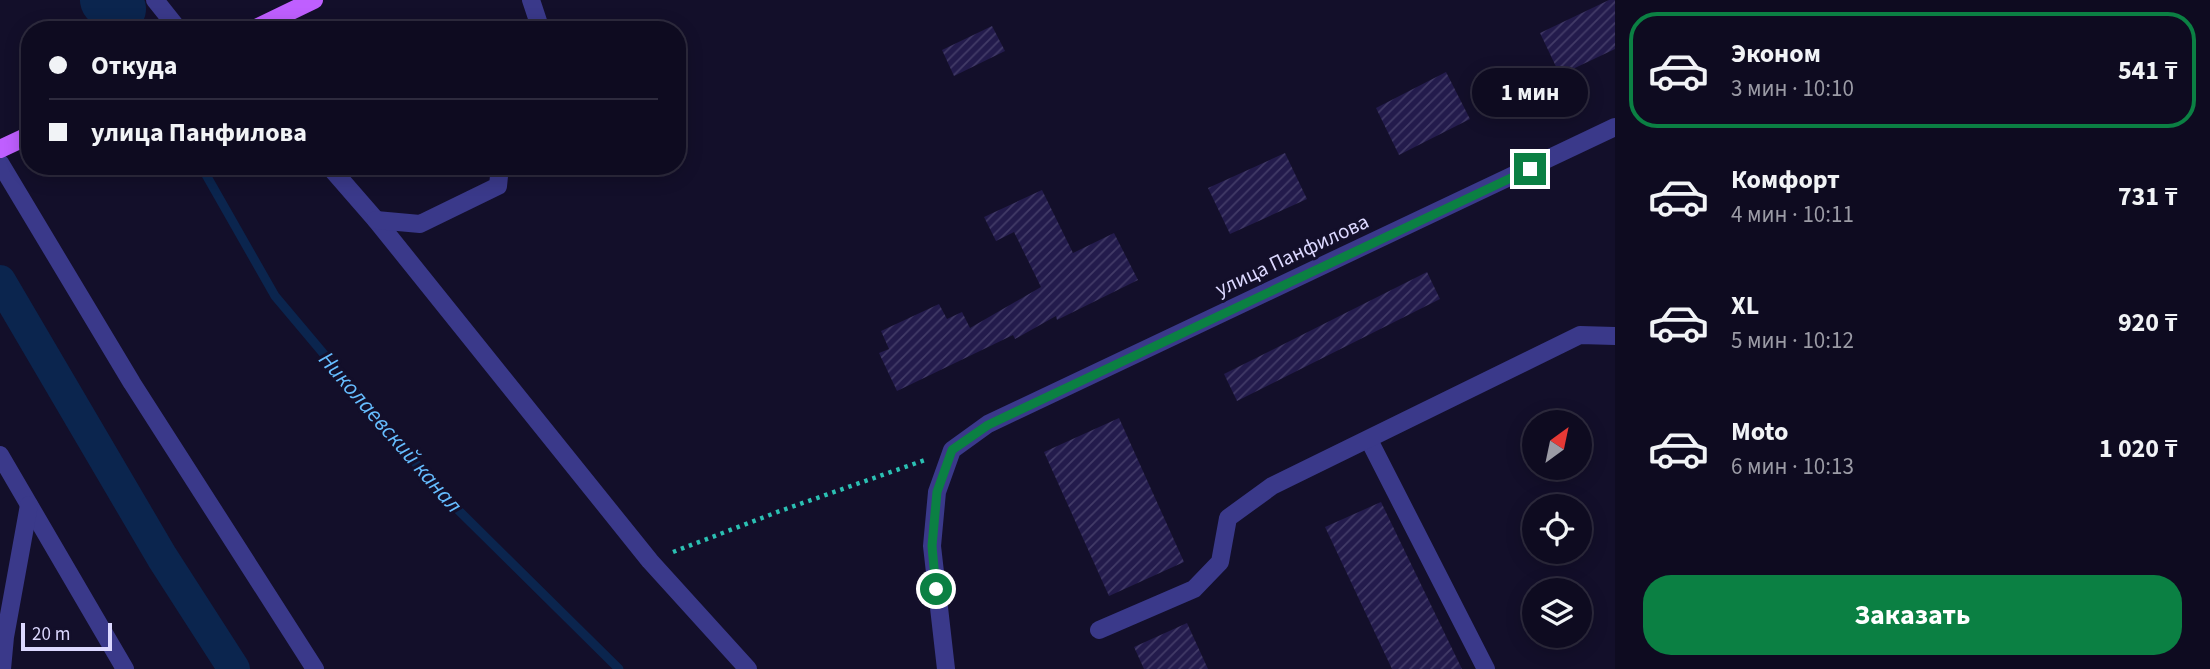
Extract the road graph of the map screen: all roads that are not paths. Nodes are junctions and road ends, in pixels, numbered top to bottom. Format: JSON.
{"nodes":[{"id":1,"x":155,"y":0,"type":"edge"},
{"id":2,"x":314,"y":0,"type":"edge"},
{"id":3,"x":531,"y":0,"type":"edge"},
{"id":4,"x":172,"y":21,"type":"edge"},
{"id":5,"x":271,"y":21,"type":"edge"},
{"id":6,"x":538,"y":21,"type":"edge"},
{"id":7,"x":1615,"y":127,"type":"edge"},
{"id":8,"x":21,"y":139,"type":"edge"},
{"id":9,"x":0,"y":149,"type":"edge"},
{"id":10,"x":0,"y":163,"type":"edge"},
{"id":11,"x":337,"y":175,"type":"edge"},
{"id":12,"x":499,"y":175,"type":"edge"},
{"id":13,"x":376,"y":220,"type":"junction"},
{"id":14,"x":1615,"y":336,"type":"edge"},
{"id":15,"x":1369,"y":440,"type":"junction"},
{"id":16,"x":0,"y":455,"type":"edge"},
{"id":17,"x":29,"y":505,"type":"junction"},
{"id":18,"x":1099,"y":630,"type":"dead end"},
{"id":19,"x":2,"y":669,"type":"edge"},
{"id":20,"x":125,"y":669,"type":"edge"},
{"id":21,"x":315,"y":669,"type":"edge"},
{"id":22,"x":748,"y":669,"type":"edge"},
{"id":23,"x":946,"y":669,"type":"edge"},
{"id":24,"x":1486,"y":669,"type":"edge"}],
"edges":[{"from":1,"to":4,"type":"street"},
{"from":2,"to":5,"type":"main road"},
{"from":3,"to":6,"type":"street"},
{"from":7,"to":23,"type":"street","name":"улица Панфилова"},
{"from":8,"to":9,"type":"main road"},
{"from":10,"to":21,"type":"street"},
{"from":11,"to":13,"type":"street"},
{"from":12,"to":13,"type":"street"},
{"from":13,"to":22,"type":"street"},
{"from":14,"to":15,"type":"street"},
{"from":15,"to":18,"type":"street"},
{"from":15,"to":24,"type":"street"},
{"from":16,"to":17,"type":"street"},
{"from":17,"to":19,"type":"street"},
{"from":17,"to":20,"type":"street"}]}
